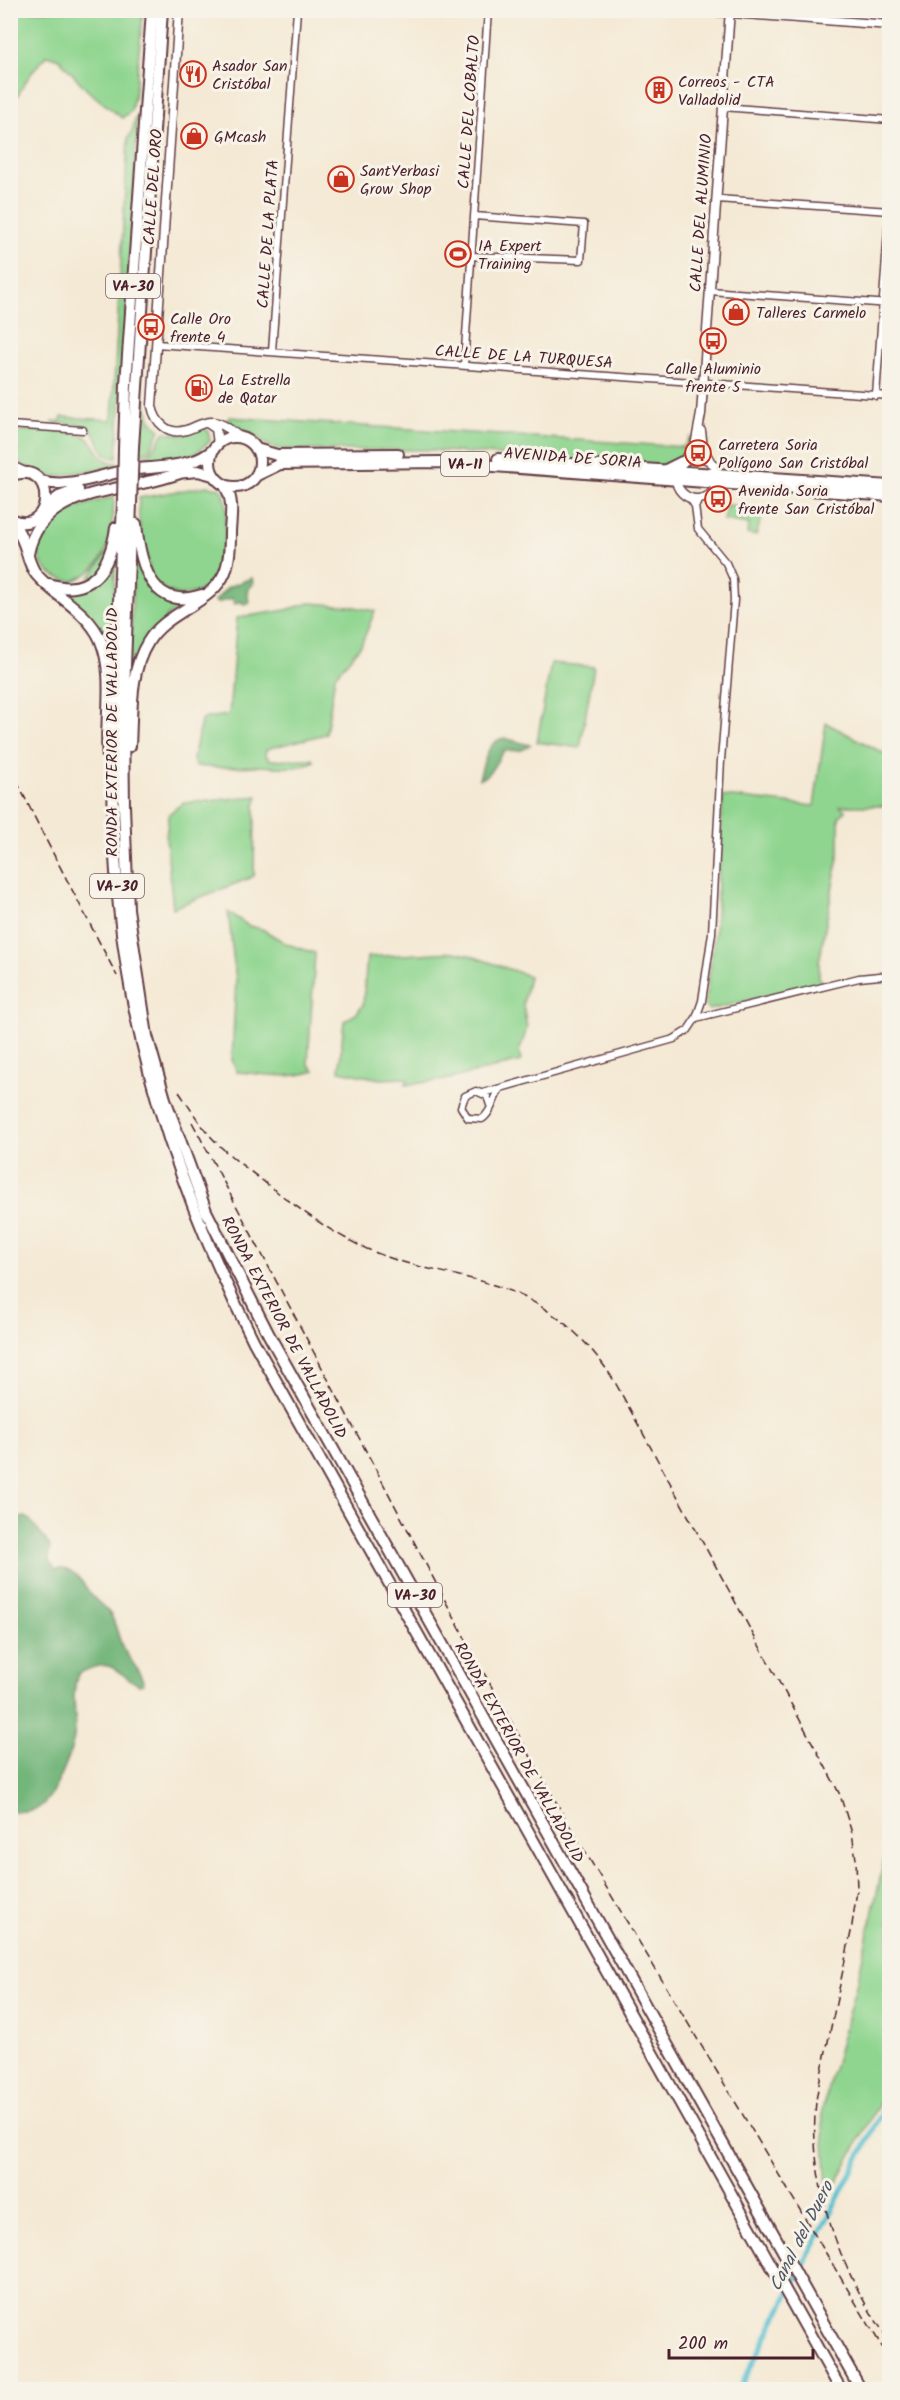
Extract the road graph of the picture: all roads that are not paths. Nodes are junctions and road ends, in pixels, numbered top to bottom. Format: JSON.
{"nodes":[{"id":1,"x":152,"y":10,"type":"edge"},
{"id":2,"x":162,"y":10,"type":"edge"},
{"id":3,"x":179,"y":10,"type":"edge"},
{"id":4,"x":297,"y":10,"type":"edge"},
{"id":5,"x":488,"y":10,"type":"edge"},
{"id":6,"x":693,"y":10,"type":"edge"},
{"id":7,"x":730,"y":12,"type":"edge"},
{"id":8,"x":890,"y":25,"type":"edge"},
{"id":9,"x":151,"y":98,"type":"junction"},
{"id":10,"x":723,"y":106,"type":"junction"},
{"id":11,"x":890,"y":120,"type":"edge"},
{"id":12,"x":717,"y":199,"type":"junction"},
{"id":13,"x":890,"y":202,"type":"edge"},
{"id":14,"x":889,"y":211,"type":"edge"},
{"id":15,"x":474,"y":216,"type":"junction"},
{"id":16,"x":471,"y":256,"type":"junction"},
{"id":17,"x":710,"y":291,"type":"junction"},
{"id":18,"x":886,"y":304,"type":"edge"},
{"id":19,"x":156,"y":344,"type":"junction"},
{"id":20,"x":272,"y":351,"type":"junction"},
{"id":21,"x":464,"y":365,"type":"junction"},
{"id":22,"x":703,"y":383,"type":"junction"},
{"id":23,"x":876,"y":396,"type":"junction"},
{"id":24,"x":890,"y":396,"type":"edge"},
{"id":25,"x":701,"y":419,"type":"junction"},
{"id":26,"x":204,"y":423,"type":"junction"},
{"id":27,"x":10,"y":425,"type":"edge"},
{"id":28,"x":83,"y":430,"type":"dead end"},
{"id":29,"x":241,"y":438,"type":"junction"},
{"id":30,"x":216,"y":447,"type":"junction"},
{"id":31,"x":256,"y":449,"type":"junction"},
{"id":32,"x":684,"y":460,"type":"junction"},
{"id":33,"x":10,"y":465,"type":"edge"},
{"id":34,"x":663,"y":471,"type":"junction"},
{"id":35,"x":183,"y":472,"type":"junction"},
{"id":36,"x":716,"y":472,"type":"junction"},
{"id":37,"x":27,"y":473,"type":"junction"},
{"id":38,"x":213,"y":475,"type":"junction"},
{"id":39,"x":257,"y":475,"type":"junction"},
{"id":40,"x":10,"y":476,"type":"edge"},
{"id":41,"x":676,"y":476,"type":"junction"},
{"id":42,"x":41,"y":481,"type":"junction"},
{"id":43,"x":246,"y":485,"type":"junction"},
{"id":44,"x":225,"y":486,"type":"junction"},
{"id":45,"x":890,"y":486,"type":"edge"},
{"id":46,"x":890,"y":496,"type":"edge"},
{"id":47,"x":698,"y":502,"type":"junction"},
{"id":48,"x":127,"y":503,"type":"junction"},
{"id":49,"x":44,"y":508,"type":"junction"},
{"id":50,"x":232,"y":512,"type":"junction"},
{"id":51,"x":11,"y":519,"type":"edge"},
{"id":52,"x":28,"y":521,"type":"junction"},
{"id":53,"x":24,"y":543,"type":"junction"},
{"id":54,"x":28,"y":557,"type":"junction"},
{"id":55,"x":46,"y":583,"type":"junction"},
{"id":56,"x":213,"y":589,"type":"junction"},
{"id":57,"x":112,"y":785,"type":"junction"},
{"id":58,"x":124,"y":806,"type":"junction"},
{"id":59,"x":890,"y":975,"type":"edge"},
{"id":60,"x":696,"y":1018,"type":"junction"},
{"id":61,"x":499,"y":1090,"type":"junction"},
{"id":62,"x":483,"y":1093,"type":"junction"},
{"id":63,"x":490,"y":1105,"type":"junction"},
{"id":64,"x":842,"y":2390,"type":"edge"},
{"id":65,"x":861,"y":2390,"type":"edge"}],
"edges":[{"from":1,"to":9,"type":"highway","name":"RONDA EXTERIOR DE VALLADOLID","number":"VA-30"},
{"from":2,"to":9,"type":"highway","name":"RONDA EXTERIOR DE VALLADOLID","number":"VA-30"},
{"from":3,"to":19,"type":"street","name":"CALLE DEL ORO"},
{"from":4,"to":20,"type":"street","name":"CALLE DE LA PLATA"},
{"from":5,"to":15,"type":"street","name":"CALLE DEL COBALTO"},
{"from":6,"to":7,"type":"street"},
{"from":7,"to":8,"type":"street"},
{"from":7,"to":10,"type":"street","name":"CALLE DEL ALUMINIO"},
{"from":9,"to":48,"type":"highway","name":"RONDA EXTERIOR DE VALLADOLID","number":"VA-30","bridge":true},
{"from":10,"to":11,"type":"street"},
{"from":10,"to":12,"type":"street","name":"CALLE DEL ALUMINIO"},
{"from":12,"to":14,"type":"street"},
{"from":12,"to":17,"type":"street","name":"CALLE DEL ALUMINIO"},
{"from":13,"to":14,"type":"street"},
{"from":14,"to":18,"type":"street"},
{"from":15,"to":16,"type":"street","name":"CALLE DEL COBALTO"},
{"from":15,"to":16,"type":"street"},
{"from":16,"to":21,"type":"street","name":"CALLE DEL COBALTO"},
{"from":17,"to":18,"type":"street"},
{"from":17,"to":22,"type":"street","name":"CALLE DEL ALUMINIO"},
{"from":18,"to":23,"type":"street"},
{"from":19,"to":20,"type":"street","name":"CALLE DE LA TURQUESA"},
{"from":19,"to":26,"type":"street","name":"CALLE DEL ORO"},
{"from":20,"to":21,"type":"street","name":"CALLE DE LA TURQUESA"},
{"from":21,"to":22,"type":"street","name":"CALLE DE LA TURQUESA"},
{"from":22,"to":23,"type":"street","name":"CALLE DE LA TURQUESA"},
{"from":22,"to":25,"type":"street","name":"CALLE DEL ALUMINIO"},
{"from":23,"to":24,"type":"street","name":"CALLE DE LA TURQUESA"},
{"from":25,"to":32,"type":"street","name":"CALLE DEL ALUMINIO"},
{"from":25,"to":36,"type":"street","name":"CALLE DEL ALUMINIO"},
{"from":26,"to":29,"type":"street"},
{"from":26,"to":30,"type":"street"},
{"from":27,"to":28,"type":"street"},
{"from":29,"to":30,"type":"highway"},
{"from":29,"to":31,"type":"highway","number":"VA-11"},
{"from":30,"to":38,"type":"highway"},
{"from":30,"to":42,"type":"highway"},
{"from":31,"to":34,"type":"highway","name":"AVENIDA DE SORIA","number":"VA-11"},
{"from":31,"to":39,"type":"highway"},
{"from":32,"to":34,"type":"highway"},
{"from":32,"to":36,"type":"street"},
{"from":32,"to":41,"type":"street","name":"CALLE DEL ALUMINIO"},
{"from":33,"to":37,"type":"street"},
{"from":34,"to":41,"type":"highway","name":"AVENIDA DE SORIA","number":"VA-11"},
{"from":35,"to":38,"type":"highway"},
{"from":35,"to":49,"type":"highway"},
{"from":35,"to":54,"type":"highway"},
{"from":36,"to":41,"type":"highway","name":"AVENIDA DE SORIA","number":"VA-11"},
{"from":36,"to":45,"type":"highway"},
{"from":36,"to":46,"type":"highway","name":"AVENIDA DE SORIA","number":"VA-11"},
{"from":36,"to":47,"type":"street"},
{"from":37,"to":40,"type":"highway"},
{"from":37,"to":42,"type":"highway"},
{"from":38,"to":44,"type":"highway"},
{"from":39,"to":41,"type":"highway","name":"AVENIDA DE SORIA","number":"VA-11"},
{"from":39,"to":43,"type":"highway","number":"VA-11"},
{"from":41,"to":47,"type":"street"},
{"from":42,"to":49,"type":"highway"},
{"from":43,"to":44,"type":"highway"},
{"from":43,"to":50,"type":"highway"},
{"from":44,"to":50,"type":"highway"},
{"from":47,"to":60,"type":"street"},
{"from":48,"to":55,"type":"highway"},
{"from":48,"to":56,"type":"highway"},
{"from":48,"to":57,"type":"highway","name":"RONDA EXTERIOR DE VALLADOLID","number":"VA-30"},
{"from":48,"to":58,"type":"highway","name":"RONDA EXTERIOR DE VALLADOLID","number":"VA-30"},
{"from":49,"to":52,"type":"highway"},
{"from":50,"to":56,"type":"highway"},
{"from":51,"to":52,"type":"highway"},
{"from":51,"to":53,"type":"highway"},
{"from":52,"to":53,"type":"highway"},
{"from":53,"to":54,"type":"highway"},
{"from":54,"to":55,"type":"highway"},
{"from":55,"to":57,"type":"highway"},
{"from":56,"to":58,"type":"highway"},
{"from":57,"to":64,"type":"highway","name":"RONDA EXTERIOR DE VALLADOLID","number":"VA-30"},
{"from":58,"to":65,"type":"highway","name":"RONDA EXTERIOR DE VALLADOLID","number":"VA-30"},
{"from":59,"to":60,"type":"street"},
{"from":60,"to":61,"type":"street"},
{"from":61,"to":62,"type":"street"},
{"from":61,"to":63,"type":"street"},
{"from":62,"to":63,"type":"street"},
{"from":62,"to":63,"type":"street"}]}
